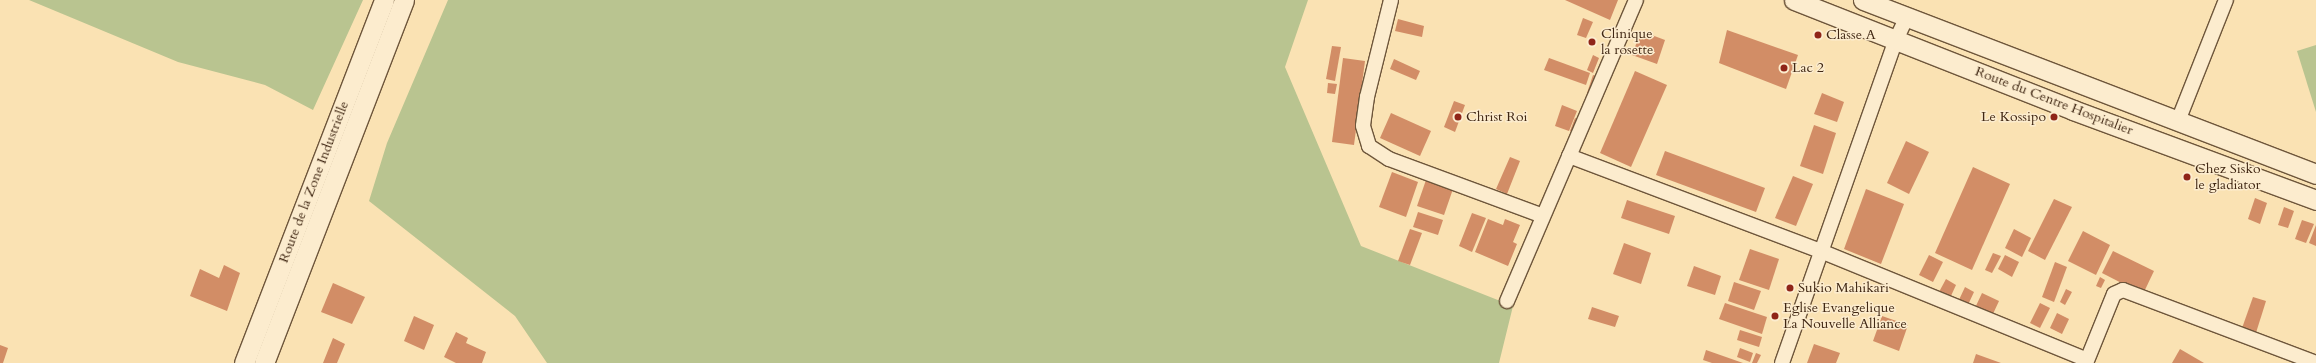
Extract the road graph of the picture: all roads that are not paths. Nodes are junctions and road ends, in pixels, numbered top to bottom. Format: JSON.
{"nodes":[{"id":1,"x":384,"y":0,"type":"edge"},
{"id":2,"x":404,"y":0,"type":"edge"},
{"id":3,"x":1391,"y":0,"type":"edge"},
{"id":4,"x":1636,"y":0,"type":"edge"},
{"id":5,"x":1794,"y":0,"type":"edge"},
{"id":6,"x":1863,"y":0,"type":"edge"},
{"id":7,"x":2226,"y":0,"type":"edge"},
{"id":8,"x":1907,"y":16,"type":"junction"},
{"id":9,"x":1896,"y":40,"type":"junction"},
{"id":10,"x":2178,"y":121,"type":"junction"},
{"id":11,"x":1569,"y":156,"type":"junction"},
{"id":12,"x":2316,"y":174,"type":"edge"},
{"id":13,"x":2316,"y":200,"type":"edge"},
{"id":14,"x":1544,"y":216,"type":"junction"},
{"id":15,"x":1823,"y":252,"type":"junction"},
{"id":16,"x":1507,"y":301,"type":"dead end"},
{"id":17,"x":2086,"y":362,"type":"edge"},
{"id":18,"x":244,"y":363,"type":"edge"},
{"id":19,"x":264,"y":363,"type":"edge"},
{"id":20,"x":1782,"y":363,"type":"edge"},
{"id":21,"x":2314,"y":363,"type":"edge"}],
"edges":[{"from":1,"to":18,"type":"street","name":"Route de la Zone Industrielle"},
{"from":2,"to":19,"type":"street","name":"Route de la Zone Industrielle"},
{"from":3,"to":14,"type":"street"},
{"from":4,"to":11,"type":"street"},
{"from":5,"to":9,"type":"street","name":"Route du Centre Hospitalier"},
{"from":6,"to":8,"type":"street","name":"Route du Centre Hospitalier"},
{"from":7,"to":10,"type":"street"},
{"from":8,"to":9,"type":"street"},
{"from":8,"to":10,"type":"street","name":"Route du Centre Hospitalier"},
{"from":9,"to":13,"type":"street","name":"Route du Centre Hospitalier"},
{"from":9,"to":15,"type":"street"},
{"from":10,"to":12,"type":"street","name":"Route du Centre Hospitalier"},
{"from":11,"to":14,"type":"street"},
{"from":11,"to":15,"type":"street"},
{"from":14,"to":16,"type":"street"},
{"from":15,"to":17,"type":"street"},
{"from":15,"to":20,"type":"street"},
{"from":17,"to":21,"type":"street"}]}
